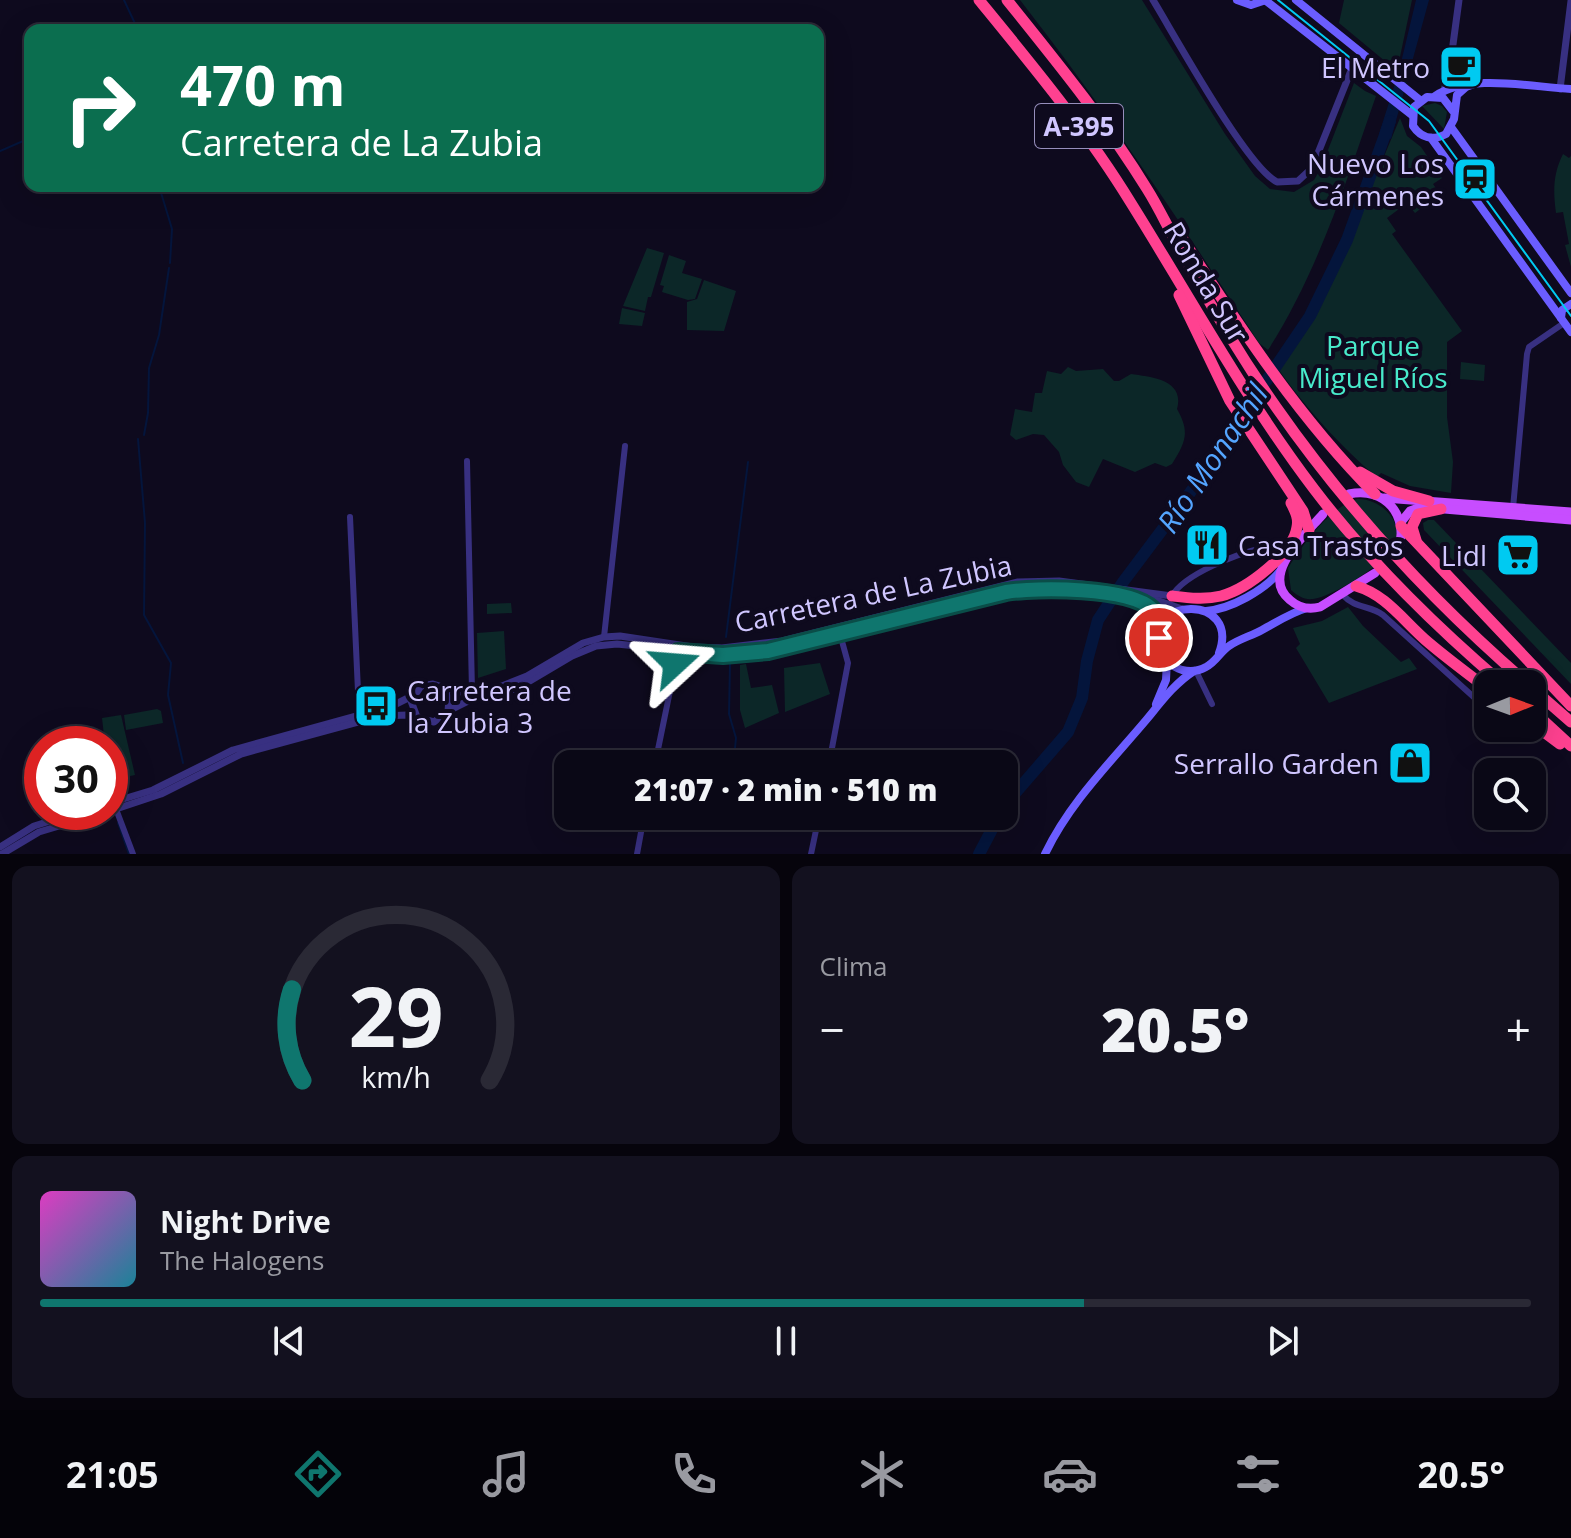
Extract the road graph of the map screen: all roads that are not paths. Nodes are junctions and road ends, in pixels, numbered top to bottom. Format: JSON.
{"nodes":[{"id":1,"x":979,"y":0,"type":"edge"},
{"id":2,"x":1007,"y":0,"type":"edge"},
{"id":3,"x":1153,"y":0,"type":"edge"},
{"id":4,"x":1237,"y":0,"type":"edge"},
{"id":5,"x":1266,"y":0,"type":"edge"},
{"id":6,"x":1296,"y":0,"type":"edge"},
{"id":7,"x":1459,"y":0,"type":"edge"},
{"id":8,"x":1571,"y":1,"type":"edge"},
{"id":9,"x":1352,"y":68,"type":"junction"},
{"id":10,"x":1477,"y":83,"type":"junction"},
{"id":11,"x":1560,"y":89,"type":"junction"},
{"id":12,"x":1571,"y":89,"type":"edge"},
{"id":13,"x":1444,"y":90,"type":"junction"},
{"id":14,"x":1435,"y":96,"type":"junction"},
{"id":15,"x":1418,"y":97,"type":"junction"},
{"id":16,"x":1453,"y":111,"type":"junction"},
{"id":17,"x":1408,"y":112,"type":"junction"},
{"id":18,"x":1451,"y":127,"type":"junction"},
{"id":19,"x":1431,"y":138,"type":"junction"},
{"id":20,"x":1160,"y":210,"type":"junction"},
{"id":21,"x":1165,"y":261,"type":"junction"},
{"id":22,"x":1571,"y":293,"type":"edge"},
{"id":23,"x":1571,"y":304,"type":"edge"},
{"id":24,"x":1567,"y":326,"type":"edge"},
{"id":25,"x":625,"y":446,"type":"dead end"},
{"id":26,"x":1337,"y":453,"type":"junction"},
{"id":27,"x":467,"y":461,"type":"dead end"},
{"id":28,"x":1287,"y":491,"type":"junction"},
{"id":29,"x":1349,"y":494,"type":"dead end"},
{"id":30,"x":1379,"y":496,"type":"junction"},
{"id":31,"x":1429,"y":501,"type":"junction"},
{"id":32,"x":1513,"y":508,"type":"junction"},
{"id":33,"x":1441,"y":509,"type":"junction"},
{"id":34,"x":1571,"y":512,"type":"edge"},
{"id":35,"x":1323,"y":514,"type":"dead end"},
{"id":36,"x":350,"y":517,"type":"dead end"},
{"id":37,"x":1571,"y":520,"type":"edge"},
{"id":38,"x":1401,"y":524,"type":"junction"},
{"id":39,"x":1309,"y":530,"type":"junction"},
{"id":40,"x":1417,"y":544,"type":"junction"},
{"id":41,"x":1263,"y":548,"type":"dead end"},
{"id":42,"x":1398,"y":551,"type":"dead end"},
{"id":43,"x":1280,"y":571,"type":"junction"},
{"id":44,"x":1375,"y":573,"type":"dead end"},
{"id":45,"x":1356,"y":586,"type":"junction"},
{"id":46,"x":1107,"y":591,"type":"junction"},
{"id":47,"x":1127,"y":593,"type":"junction"},
{"id":48,"x":1343,"y":595,"type":"junction"},
{"id":49,"x":1172,"y":596,"type":"junction"},
{"id":50,"x":1307,"y":608,"type":"junction"},
{"id":51,"x":1182,"y":609,"type":"junction"},
{"id":52,"x":1206,"y":611,"type":"junction"},
{"id":53,"x":1161,"y":629,"type":"junction"},
{"id":54,"x":840,"y":634,"type":"junction"},
{"id":55,"x":604,"y":637,"type":"junction"},
{"id":56,"x":678,"y":652,"type":"junction"},
{"id":57,"x":1219,"y":653,"type":"junction"},
{"id":58,"x":1167,"y":659,"type":"junction"},
{"id":59,"x":1207,"y":666,"type":"junction"},
{"id":60,"x":1487,"y":670,"type":"edge"},
{"id":61,"x":1513,"y":670,"type":"edge"},
{"id":62,"x":1195,"y":671,"type":"junction"},
{"id":63,"x":1474,"y":678,"type":"edge"},
{"id":64,"x":1206,"y":686,"type":"junction"},
{"id":65,"x":444,"y":689,"type":"junction"},
{"id":66,"x":472,"y":691,"type":"junction"},
{"id":67,"x":412,"y":696,"type":"junction"},
{"id":68,"x":1474,"y":697,"type":"edge"},
{"id":69,"x":1546,"y":700,"type":"edge"},
{"id":70,"x":1212,"y":704,"type":"dead end"},
{"id":71,"x":1571,"y":706,"type":"edge"},
{"id":72,"x":1154,"y":710,"type":"junction"},
{"id":73,"x":448,"y":711,"type":"junction"},
{"id":74,"x":359,"y":713,"type":"junction"},
{"id":75,"x":417,"y":717,"type":"junction"},
{"id":76,"x":1571,"y":722,"type":"edge"},
{"id":77,"x":1546,"y":724,"type":"edge"},
{"id":78,"x":1546,"y":732,"type":"edge"},
{"id":79,"x":1571,"y":748,"type":"edge"},
{"id":80,"x":658,"y":750,"type":"edge"},
{"id":81,"x":832,"y":750,"type":"edge"},
{"id":82,"x":128,"y":801,"type":"edge"},
{"id":83,"x":128,"y":804,"type":"edge"},
{"id":84,"x":28,"y":830,"type":"edge"},
{"id":85,"x":45,"y":830,"type":"edge"},
{"id":86,"x":121,"y":830,"type":"edge"},
{"id":87,"x":641,"y":830,"type":"edge"},
{"id":88,"x":816,"y":830,"type":"edge"},
{"id":89,"x":0,"y":847,"type":"edge"},
{"id":90,"x":2,"y":854,"type":"edge"},
{"id":91,"x":133,"y":854,"type":"edge"},
{"id":92,"x":637,"y":854,"type":"edge"},
{"id":93,"x":811,"y":854,"type":"edge"},
{"id":94,"x":1045,"y":854,"type":"edge"}],
"edges":[{"from":1,"to":21,"type":"highway","name":"Ronda Sur","number":"A-395"},
{"from":2,"to":20,"type":"highway","name":"Ronda Sur","number":"A-395"},
{"from":3,"to":9,"type":"street"},
{"from":4,"to":5,"type":"main road"},
{"from":5,"to":9,"type":"main road"},
{"from":6,"to":15,"type":"main road"},
{"from":7,"to":13,"type":"street"},
{"from":8,"to":11,"type":"street"},
{"from":9,"to":17,"type":"main road"},
{"from":10,"to":11,"type":"main road"},
{"from":10,"to":13,"type":"main road"},
{"from":10,"to":16,"type":"main road"},
{"from":11,"to":12,"type":"main road"},
{"from":13,"to":14,"type":"main road"},
{"from":14,"to":15,"type":"main road"},
{"from":14,"to":16,"type":"main road"},
{"from":15,"to":17,"type":"main road"},
{"from":16,"to":18,"type":"main road"},
{"from":17,"to":19,"type":"main road"},
{"from":18,"to":19,"type":"main road"},
{"from":18,"to":22,"type":"main road"},
{"from":19,"to":24,"type":"main road"},
{"from":20,"to":26,"type":"highway"},
{"from":20,"to":61,"type":"highway","name":"Ronda Sur","number":"A-395"},
{"from":21,"to":28,"type":"highway"},
{"from":21,"to":60,"type":"highway","name":"Ronda Sur","number":"A-395"},
{"from":23,"to":24,"type":"main road"},
{"from":24,"to":32,"type":"street"},
{"from":25,"to":55,"type":"street"},
{"from":26,"to":30,"type":"highway"},
{"from":26,"to":31,"type":"highway"},
{"from":27,"to":66,"type":"street"},
{"from":28,"to":39,"type":"highway"},
{"from":28,"to":49,"type":"highway"},
{"from":29,"to":30,"type":"main road"},
{"from":30,"to":31,"type":"main road"},
{"from":30,"to":38,"type":"main road"},
{"from":31,"to":32,"type":"main road"},
{"from":32,"to":34,"type":"main road"},
{"from":33,"to":37,"type":"main road"},
{"from":33,"to":38,"type":"main road"},
{"from":33,"to":40,"type":"highway"},
{"from":35,"to":39,"type":"main road"},
{"from":36,"to":74,"type":"street"},
{"from":38,"to":40,"type":"highway"},
{"from":38,"to":42,"type":"main road"},
{"from":39,"to":43,"type":"main road"},
{"from":40,"to":71,"type":"highway"},
{"from":41,"to":49,"type":"street"},
{"from":43,"to":50,"type":"main road"},
{"from":43,"to":52,"type":"main road"},
{"from":44,"to":45,"type":"main road"},
{"from":45,"to":48,"type":"main road"},
{"from":45,"to":63,"type":"highway"},
{"from":46,"to":47,"type":"street","name":"Carretera de La Zubia"},
{"from":46,"to":54,"type":"street","name":"Carretera de La Zubia"},
{"from":46,"to":55,"type":"street","name":"Carretera de La Zubia"},
{"from":47,"to":49,"type":"street","name":"Carretera de La Zubia"},
{"from":47,"to":51,"type":"street","name":"Carretera de La Zubia"},
{"from":47,"to":53,"type":"street","name":"Carretera de La Zubia"},
{"from":48,"to":50,"type":"main road"},
{"from":48,"to":68,"type":"street"},
{"from":50,"to":57,"type":"main road"},
{"from":51,"to":52,"type":"main road"},
{"from":51,"to":53,"type":"main road"},
{"from":52,"to":57,"type":"main road"},
{"from":53,"to":58,"type":"main road"},
{"from":54,"to":56,"type":"street","name":"Carretera de La Zubia"},
{"from":54,"to":81,"type":"street"},
{"from":55,"to":66,"type":"street","name":"Carretera de La Zubia"},
{"from":56,"to":73,"type":"street","name":"Carretera de La Zubia"},
{"from":56,"to":80,"type":"street"},
{"from":57,"to":59,"type":"main road"},
{"from":58,"to":62,"type":"main road"},
{"from":58,"to":72,"type":"main road"},
{"from":59,"to":62,"type":"main road"},
{"from":59,"to":64,"type":"street"},
{"from":62,"to":64,"type":"street"},
{"from":62,"to":72,"type":"main road"},
{"from":64,"to":70,"type":"street"},
{"from":65,"to":66,"type":"street","name":"Carretera de La Zubia"},
{"from":65,"to":67,"type":"street"},
{"from":65,"to":73,"type":"street"},
{"from":67,"to":74,"type":"street"},
{"from":67,"to":75,"type":"street"},
{"from":69,"to":76,"type":"highway","name":"Ronda Sur","number":"A-395"},
{"from":72,"to":94,"type":"main road"},
{"from":73,"to":75,"type":"street"},
{"from":74,"to":82,"type":"street"},
{"from":75,"to":83,"type":"street"},
{"from":77,"to":79,"type":"highway"},
{"from":78,"to":79,"type":"highway"},
{"from":84,"to":89,"type":"street"},
{"from":85,"to":90,"type":"street"},
{"from":86,"to":91,"type":"street"},
{"from":87,"to":92,"type":"street"},
{"from":88,"to":93,"type":"street"}]}
